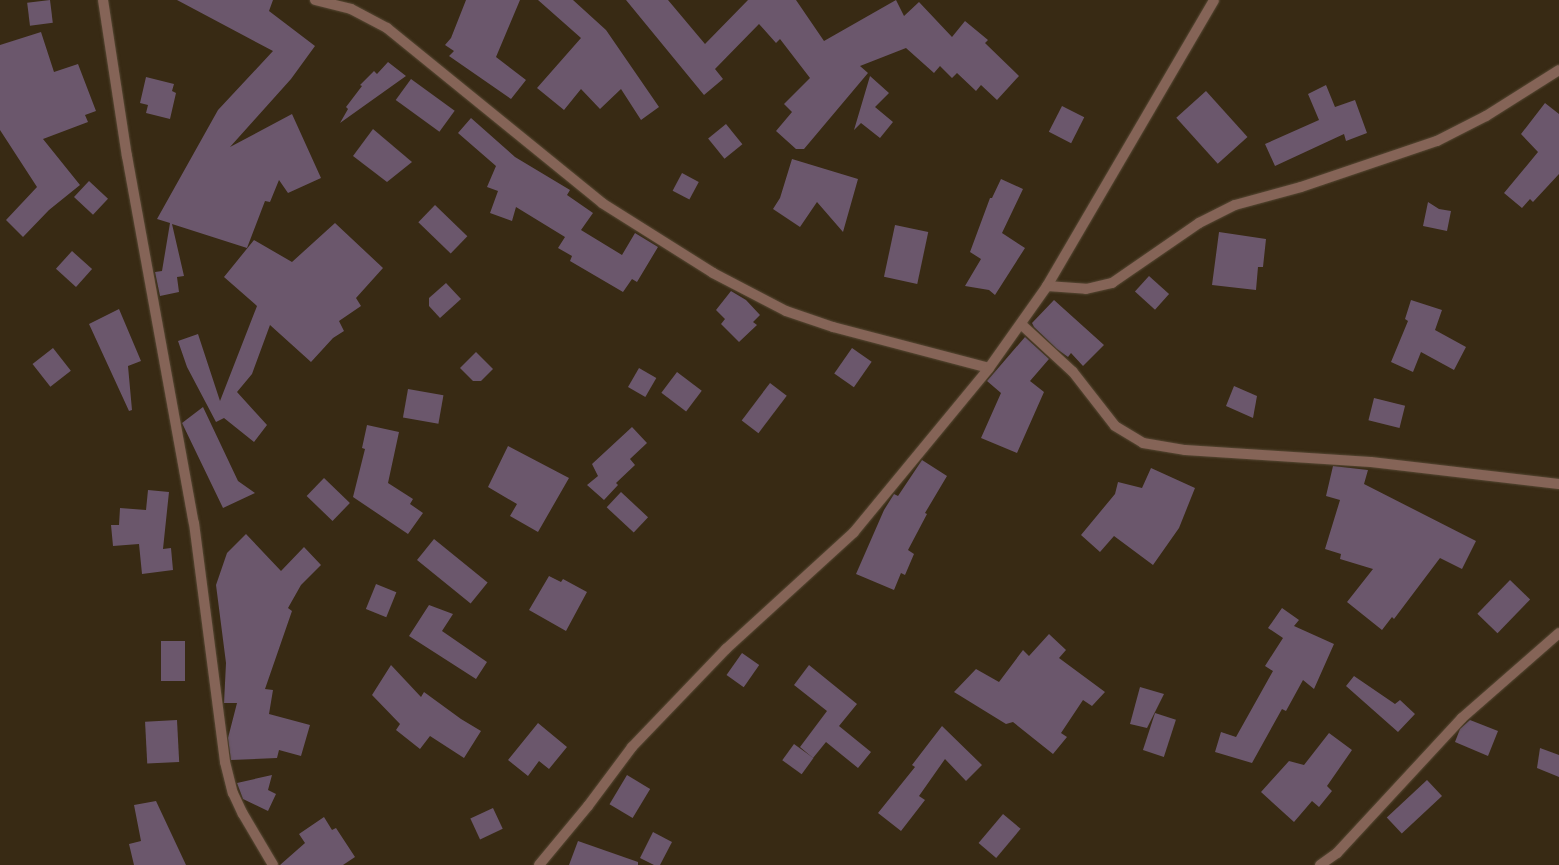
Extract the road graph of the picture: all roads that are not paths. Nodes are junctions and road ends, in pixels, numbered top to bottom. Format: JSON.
{"nodes":[{"id":1,"x":103,"y":0,"type":"edge"},
{"id":2,"x":315,"y":0,"type":"edge"},
{"id":3,"x":1214,"y":0,"type":"edge"},
{"id":4,"x":1559,"y":70,"type":"edge"},
{"id":5,"x":1047,"y":286,"type":"junction"},
{"id":6,"x":1022,"y":325,"type":"junction"},
{"id":7,"x":988,"y":368,"type":"junction"},
{"id":8,"x":1559,"y":484,"type":"edge"},
{"id":9,"x":1559,"y":633,"type":"edge"},
{"id":10,"x":273,"y":865,"type":"edge"},
{"id":11,"x":539,"y":865,"type":"edge"},
{"id":12,"x":1320,"y":865,"type":"edge"}],
"edges":[{"from":1,"to":10,"type":"street"},
{"from":2,"to":7,"type":"street"},
{"from":3,"to":5,"type":"street"},
{"from":4,"to":5,"type":"street"},
{"from":5,"to":6,"type":"street"},
{"from":6,"to":7,"type":"street"},
{"from":6,"to":8,"type":"street"},
{"from":7,"to":11,"type":"street"},
{"from":9,"to":12,"type":"street"}]}
